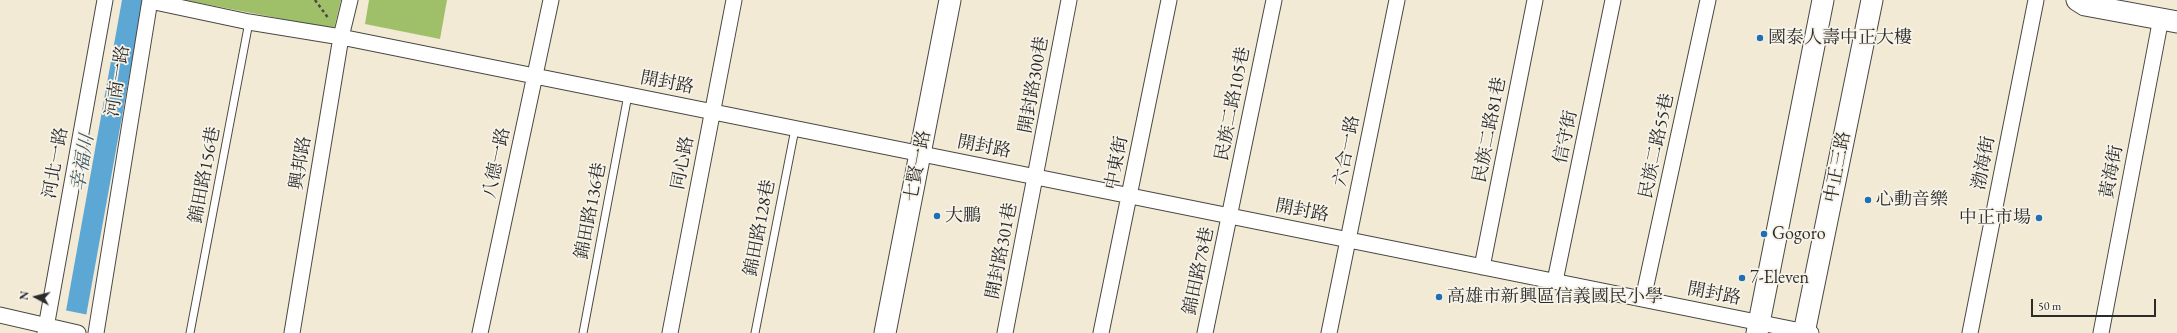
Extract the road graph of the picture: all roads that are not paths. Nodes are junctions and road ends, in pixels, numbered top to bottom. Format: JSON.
{"nodes":[{"id":1,"x":105,"y":0,"type":"edge"},
{"id":2,"x":350,"y":0,"type":"edge"},
{"id":3,"x":552,"y":0,"type":"edge"},
{"id":4,"x":734,"y":0,"type":"edge"},
{"id":5,"x":950,"y":0,"type":"edge"},
{"id":6,"x":1069,"y":0,"type":"edge"},
{"id":7,"x":1169,"y":0,"type":"edge"},
{"id":8,"x":1274,"y":0,"type":"edge"},
{"id":9,"x":1397,"y":0,"type":"edge"},
{"id":10,"x":1535,"y":0,"type":"edge"},
{"id":11,"x":1614,"y":0,"type":"edge"},
{"id":12,"x":1708,"y":0,"type":"edge"},
{"id":13,"x":1823,"y":0,"type":"edge"},
{"id":14,"x":1872,"y":0,"type":"edge"},
{"id":15,"x":2036,"y":0,"type":"edge"},
{"id":16,"x":2077,"y":0,"type":"edge"},
{"id":17,"x":150,"y":1,"type":"edge"},
{"id":18,"x":2169,"y":20,"type":"edge"},
{"id":19,"x":249,"y":22,"type":"junction"},
{"id":20,"x":341,"y":37,"type":"junction"},
{"id":21,"x":535,"y":76,"type":"junction"},
{"id":22,"x":628,"y":95,"type":"junction"},
{"id":23,"x":713,"y":112,"type":"junction"},
{"id":24,"x":795,"y":129,"type":"junction"},
{"id":25,"x":920,"y":154,"type":"junction"},
{"id":26,"x":1036,"y":177,"type":"junction"},
{"id":27,"x":1130,"y":196,"type":"junction"},
{"id":28,"x":1230,"y":216,"type":"junction"},
{"id":29,"x":1348,"y":240,"type":"junction"},
{"id":30,"x":1482,"y":267,"type":"junction"},
{"id":31,"x":1555,"y":281,"type":"junction"},
{"id":32,"x":1643,"y":299,"type":"junction"},
{"id":33,"x":0,"y":315,"type":"edge"},
{"id":34,"x":1758,"y":328,"type":"edge"},
{"id":35,"x":50,"y":330,"type":"edge"},
{"id":36,"x":78,"y":333,"type":"edge"},
{"id":37,"x":96,"y":333,"type":"edge"},
{"id":38,"x":190,"y":333,"type":"edge"},
{"id":39,"x":292,"y":333,"type":"edge"},
{"id":40,"x":480,"y":333,"type":"edge"},
{"id":41,"x":583,"y":333,"type":"edge"},
{"id":42,"x":670,"y":333,"type":"edge"},
{"id":43,"x":755,"y":333,"type":"edge"},
{"id":44,"x":885,"y":333,"type":"edge"},
{"id":45,"x":1005,"y":333,"type":"edge"},
{"id":46,"x":1101,"y":333,"type":"edge"},
{"id":47,"x":1205,"y":333,"type":"edge"},
{"id":48,"x":1330,"y":333,"type":"edge"},
{"id":49,"x":1807,"y":333,"type":"edge"},
{"id":50,"x":1970,"y":333,"type":"edge"},
{"id":51,"x":2102,"y":333,"type":"edge"}],
"edges":[{"from":1,"to":35,"type":"street","name":"河北一路"},
{"from":2,"to":20,"type":"street","name":"興邦路"},
{"from":3,"to":21,"type":"street","name":"八德一路"},
{"from":4,"to":23,"type":"street","name":"同心路"},
{"from":5,"to":25,"type":"street","name":"七賢一路"},
{"from":6,"to":26,"type":"street","name":"開封路300巷"},
{"from":7,"to":27,"type":"street","name":"中東街"},
{"from":8,"to":28,"type":"street","name":"民族二路105巷"},
{"from":9,"to":29,"type":"street","name":"六合一路"},
{"from":10,"to":30,"type":"street","name":"民族二路81巷"},
{"from":11,"to":31,"type":"street","name":"信守街"},
{"from":12,"to":32,"type":"street","name":"民族二路55巷"},
{"from":13,"to":34,"type":"street"},
{"from":14,"to":49,"type":"street","name":"中正三路"},
{"from":15,"to":50,"type":"street","name":"渤海街"},
{"from":16,"to":18,"type":"street"},
{"from":17,"to":19,"type":"street","name":"開封路"},
{"from":17,"to":37,"type":"street","name":"河南一路"},
{"from":18,"to":51,"type":"street","name":"黃海街"},
{"from":19,"to":20,"type":"street","name":"開封路"},
{"from":19,"to":38,"type":"lane","name":"錦田路156巷"},
{"from":20,"to":21,"type":"street","name":"開封路"},
{"from":20,"to":39,"type":"street","name":"興邦路"},
{"from":21,"to":22,"type":"street","name":"開封路"},
{"from":21,"to":40,"type":"street","name":"八德一路"},
{"from":22,"to":23,"type":"street","name":"開封路"},
{"from":22,"to":41,"type":"lane","name":"錦田路136巷"},
{"from":23,"to":24,"type":"street","name":"開封路"},
{"from":23,"to":42,"type":"street","name":"同心路"},
{"from":24,"to":25,"type":"street","name":"開封路"},
{"from":24,"to":43,"type":"lane","name":"錦田路128巷"},
{"from":25,"to":26,"type":"street","name":"開封路"},
{"from":25,"to":44,"type":"street","name":"七賢一路"},
{"from":26,"to":27,"type":"street","name":"開封路"},
{"from":26,"to":45,"type":"street","name":"開封路301巷"},
{"from":27,"to":28,"type":"street","name":"開封路"},
{"from":27,"to":46,"type":"street","name":"中東街"},
{"from":28,"to":29,"type":"street","name":"開封路"},
{"from":28,"to":47,"type":"street","name":"錦田路78巷"},
{"from":29,"to":30,"type":"street","name":"開封路"},
{"from":29,"to":48,"type":"street","name":"六合一路"},
{"from":30,"to":31,"type":"street","name":"開封路"},
{"from":31,"to":32,"type":"street","name":"開封路"},
{"from":32,"to":34,"type":"street","name":"開封路"},
{"from":33,"to":35,"type":"street"},
{"from":34,"to":49,"type":"street","name":"開封路"},
{"from":35,"to":36,"type":"street"}]}
